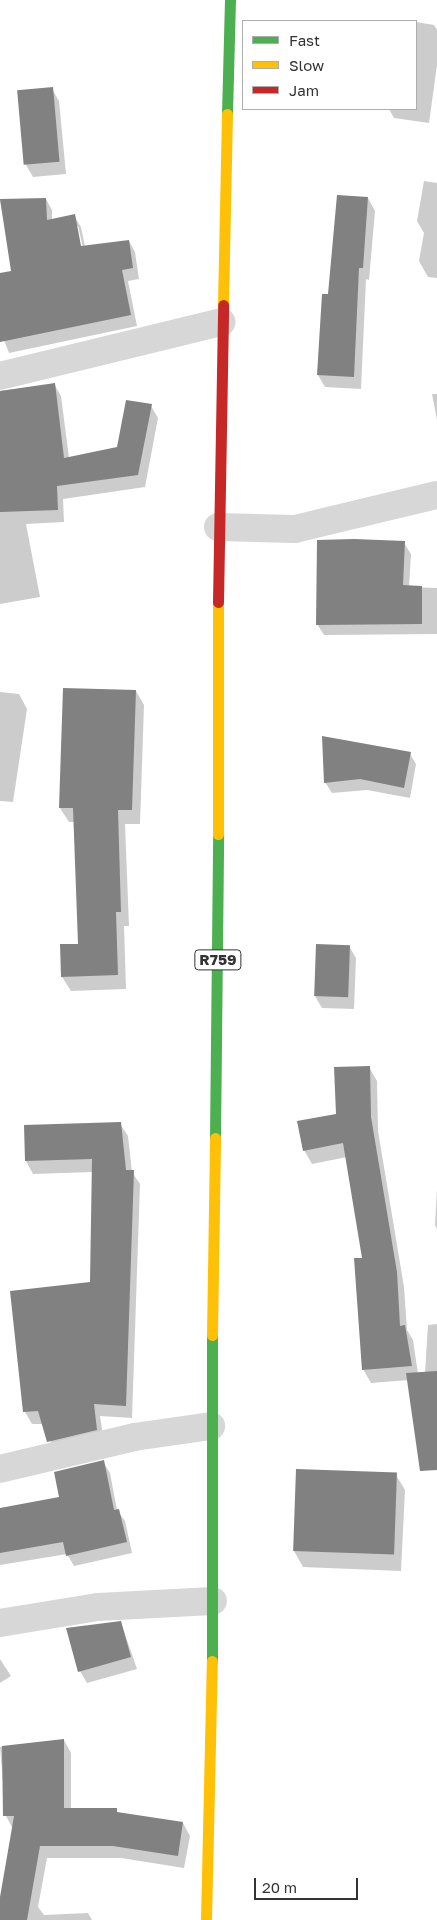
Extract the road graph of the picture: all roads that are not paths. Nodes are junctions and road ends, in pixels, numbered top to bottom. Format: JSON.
{"nodes":[{"id":1,"x":230,"y":0,"type":"edge"},
{"id":2,"x":222,"y":322,"type":"junction"},
{"id":3,"x":0,"y":376,"type":"edge"},
{"id":4,"x":437,"y":495,"type":"edge"},
{"id":5,"x":218,"y":527,"type":"junction"},
{"id":6,"x":211,"y":1426,"type":"junction"},
{"id":7,"x":0,"y":1469,"type":"edge"},
{"id":8,"x":213,"y":1601,"type":"junction"},
{"id":9,"x":0,"y":1623,"type":"edge"},
{"id":10,"x":206,"y":1920,"type":"edge"}],
"edges":[{"from":1,"to":2,"type":"main road","number":"R759"},
{"from":2,"to":3,"type":"street"},
{"from":2,"to":5,"type":"main road","number":"R759"},
{"from":4,"to":5,"type":"street"},
{"from":5,"to":6,"type":"main road","number":"R759"},
{"from":6,"to":7,"type":"street"},
{"from":6,"to":8,"type":"main road","number":"R759"},
{"from":8,"to":9,"type":"street"},
{"from":8,"to":10,"type":"main road","number":"R759"}]}
